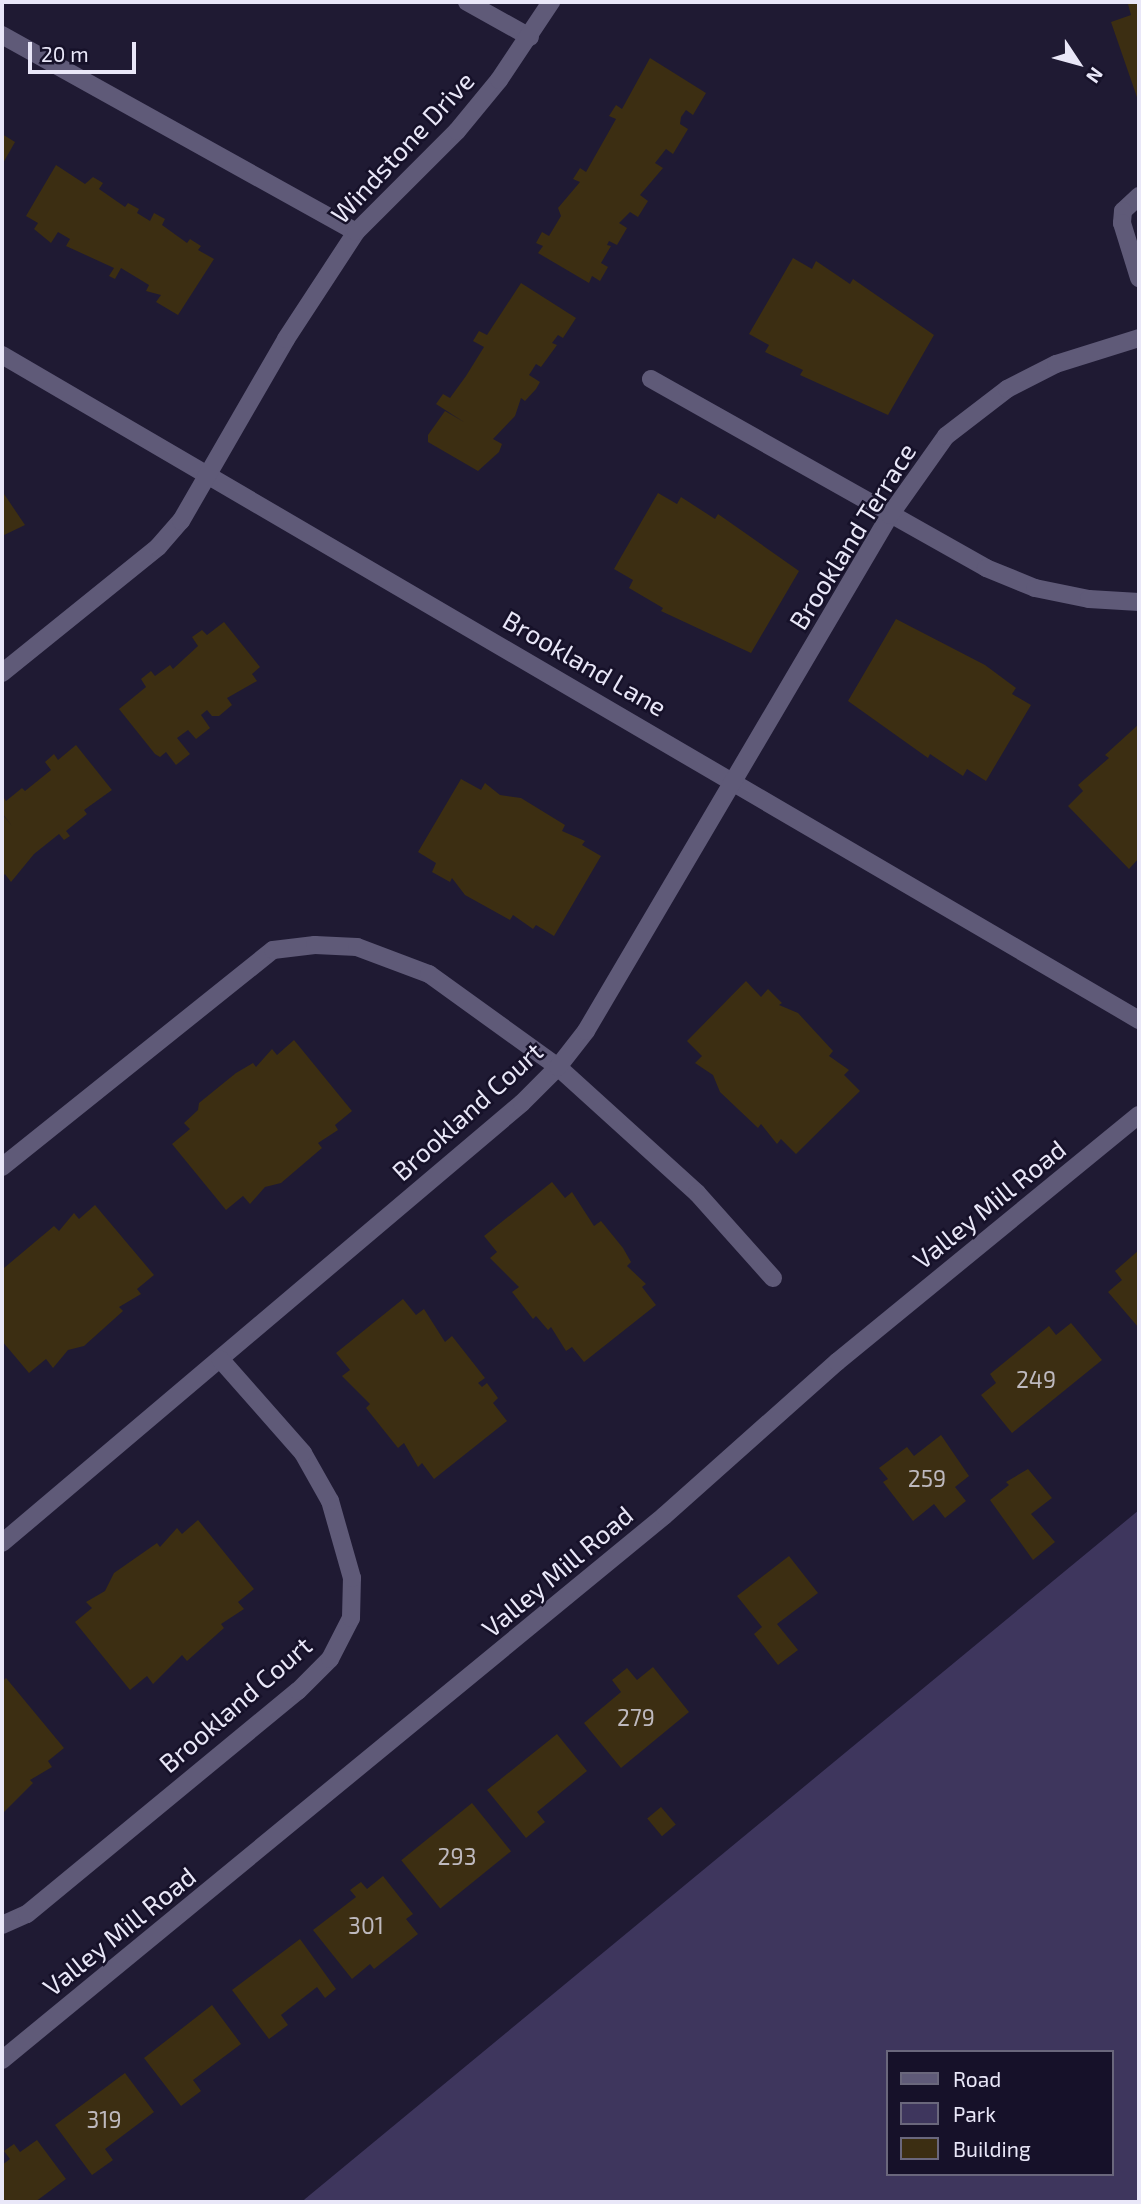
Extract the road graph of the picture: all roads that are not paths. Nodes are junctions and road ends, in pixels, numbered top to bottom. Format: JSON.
{"nodes":[{"id":1,"x":467,"y":2,"type":"edge"},
{"id":2,"x":551,"y":2,"type":"edge"},
{"id":3,"x":2,"y":35,"type":"edge"},
{"id":4,"x":530,"y":37,"type":"junction"},
{"id":5,"x":1139,"y":196,"type":"edge"},
{"id":6,"x":356,"y":232,"type":"junction"},
{"id":7,"x":1139,"y":278,"type":"edge"},
{"id":8,"x":1139,"y":338,"type":"edge"},
{"id":9,"x":2,"y":355,"type":"edge"},
{"id":10,"x":651,"y":379,"type":"dead end"},
{"id":11,"x":208,"y":475,"type":"junction"},
{"id":12,"x":890,"y":514,"type":"junction"},
{"id":13,"x":1139,"y":602,"type":"edge"},
{"id":14,"x":2,"y":673,"type":"edge"},
{"id":15,"x":736,"y":782,"type":"junction"},
{"id":16,"x":1139,"y":1020,"type":"edge"},
{"id":17,"x":558,"y":1068,"type":"junction"},
{"id":18,"x":1139,"y":1115,"type":"edge"},
{"id":19,"x":2,"y":1167,"type":"edge"},
{"id":20,"x":773,"y":1278,"type":"dead end"},
{"id":21,"x":220,"y":1359,"type":"junction"},
{"id":22,"x":2,"y":1543,"type":"edge"},
{"id":23,"x":2,"y":1925,"type":"edge"},
{"id":24,"x":2,"y":2060,"type":"edge"}],
"edges":[{"from":1,"to":4,"type":"street"},
{"from":2,"to":4,"type":"street","name":"Windstone Drive"},
{"from":3,"to":6,"type":"street"},
{"from":4,"to":6,"type":"street","name":"Windstone Drive"},
{"from":5,"to":7,"type":"street"},
{"from":6,"to":11,"type":"street","name":"Windstone Drive"},
{"from":8,"to":12,"type":"street","name":"Brookland Terrace"},
{"from":9,"to":11,"type":"street","name":"Brookland Lane"},
{"from":10,"to":12,"type":"street"},
{"from":11,"to":14,"type":"street","name":"Windstone Drive"},
{"from":11,"to":15,"type":"street","name":"Brookland Lane"},
{"from":12,"to":13,"type":"street"},
{"from":12,"to":15,"type":"street","name":"Brookland Terrace"},
{"from":15,"to":16,"type":"street","name":"Brookland Lane"},
{"from":15,"to":17,"type":"street","name":"Brookland Court"},
{"from":17,"to":19,"type":"street"},
{"from":17,"to":20,"type":"street"},
{"from":17,"to":21,"type":"street","name":"Brookland Court"},
{"from":18,"to":24,"type":"street","name":"Valley Mill Road"},
{"from":21,"to":22,"type":"street","name":"Brookland Court"},
{"from":21,"to":23,"type":"street","name":"Brookland Court"}]}
